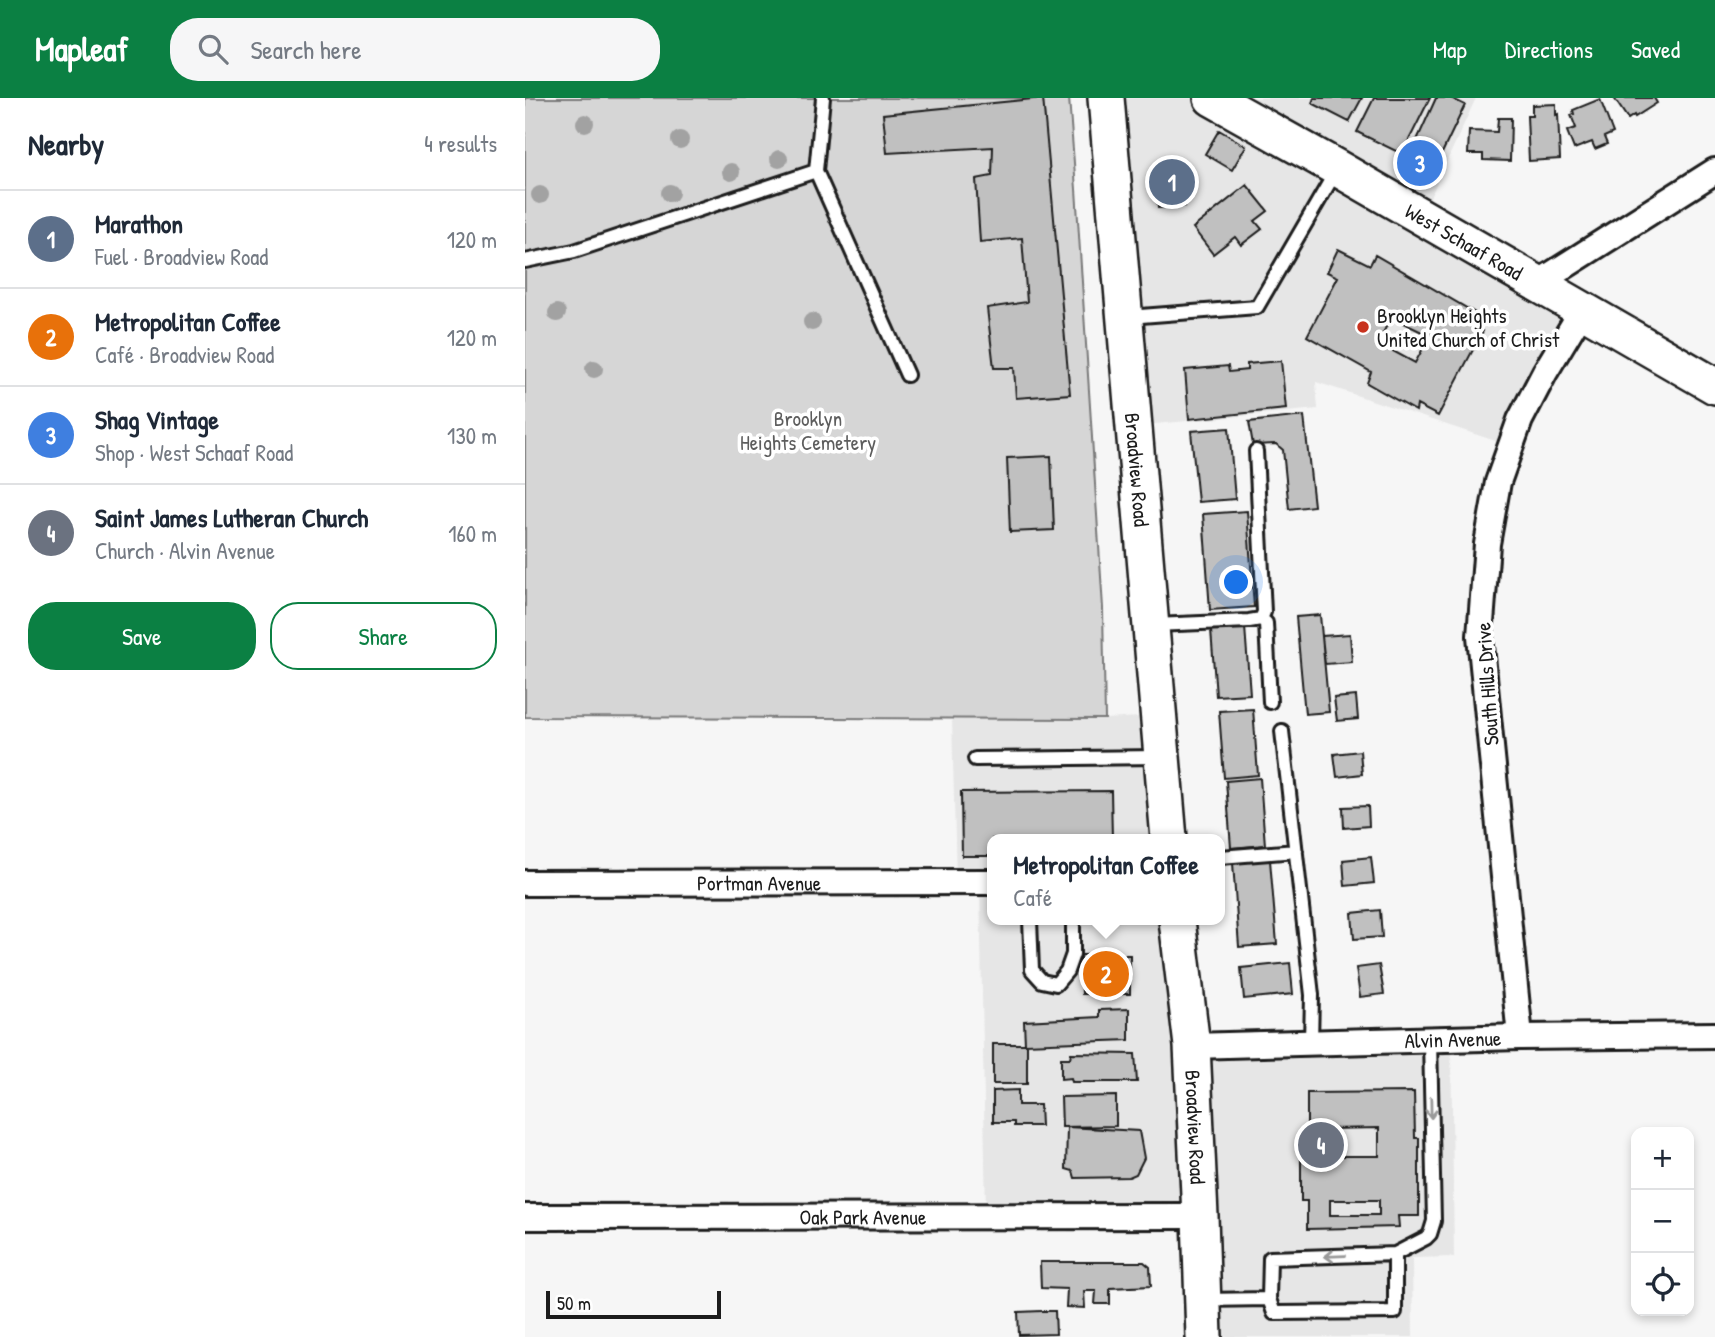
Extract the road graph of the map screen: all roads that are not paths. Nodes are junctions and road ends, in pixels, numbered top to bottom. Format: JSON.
{"nodes":[{"id":1,"x":823,"y":98,"type":"edge"},
{"id":2,"x":1106,"y":98,"type":"edge"},
{"id":3,"x":1212,"y":98,"type":"edge"},
{"id":4,"x":1337,"y":168,"type":"junction"},
{"id":5,"x":816,"y":171,"type":"junction"},
{"id":6,"x":1715,"y":171,"type":"edge"},
{"id":7,"x":525,"y":261,"type":"edge"},
{"id":8,"x":1538,"y":283,"type":"junction"},
{"id":9,"x":1583,"y":310,"type":"junction"},
{"id":10,"x":1124,"y":317,"type":"junction"},
{"id":11,"x":907,"y":375,"type":"dead end"},
{"id":12,"x":1715,"y":386,"type":"edge"},
{"id":13,"x":1256,"y":451,"type":"dead end"},
{"id":14,"x":1261,"y":619,"type":"junction"},
{"id":15,"x":1150,"y":625,"type":"junction"},
{"id":16,"x":1270,"y":702,"type":"dead end"},
{"id":17,"x":1282,"y":731,"type":"dead end"},
{"id":18,"x":1161,"y":757,"type":"junction"},
{"id":19,"x":975,"y":759,"type":"dead end"},
{"id":20,"x":1169,"y":834,"type":"edge"},
{"id":21,"x":1296,"y":851,"type":"junction"},
{"id":22,"x":1225,"y":857,"type":"edge"},
{"id":23,"x":987,"y":882,"type":"edge"},
{"id":24,"x":525,"y":883,"type":"edge"},
{"id":25,"x":1030,"y":925,"type":"edge"},
{"id":26,"x":1073,"y":925,"type":"edge"},
{"id":27,"x":1178,"y":925,"type":"edge"},
{"id":28,"x":1715,"y":1035,"type":"edge"},
{"id":29,"x":1520,"y":1037,"type":"junction"},
{"id":30,"x":1430,"y":1040,"type":"junction"},
{"id":31,"x":1311,"y":1043,"type":"junction"},
{"id":32,"x":1192,"y":1046,"type":"junction"},
{"id":33,"x":1201,"y":1216,"type":"junction"},
{"id":34,"x":525,"y":1217,"type":"edge"},
{"id":35,"x":1395,"y":1254,"type":"junction"},
{"id":36,"x":1269,"y":1299,"type":"junction"},
{"id":37,"x":1203,"y":1300,"type":"junction"},
{"id":38,"x":1204,"y":1337,"type":"edge"}],
"edges":[{"from":1,"to":5,"type":"lane"},
{"from":2,"to":10,"type":"main road","name":"Broadview Road"},
{"from":3,"to":4,"type":"main road","name":"West Schaaf Road"},
{"from":4,"to":8,"type":"main road","name":"West Schaaf Road"},
{"from":4,"to":10,"type":"lane"},
{"from":5,"to":7,"type":"lane"},
{"from":5,"to":11,"type":"lane"},
{"from":6,"to":8,"type":"street"},
{"from":8,"to":9,"type":"main road","name":"West Schaaf Road"},
{"from":9,"to":12,"type":"main road","name":"West Schaaf Road"},
{"from":9,"to":29,"type":"street","name":"South Hills Drive"},
{"from":10,"to":15,"type":"main road","name":"Broadview Road"},
{"from":13,"to":14,"type":"lane"},
{"from":14,"to":15,"type":"lane"},
{"from":14,"to":16,"type":"lane"},
{"from":15,"to":18,"type":"main road","name":"Broadview Road"},
{"from":17,"to":21,"type":"lane"},
{"from":18,"to":19,"type":"lane"},
{"from":18,"to":20,"type":"main road","name":"Broadview Road"},
{"from":21,"to":22,"type":"lane"},
{"from":21,"to":31,"type":"lane"},
{"from":23,"to":24,"type":"street","name":"Portman Avenue"},
{"from":25,"to":26,"type":"lane"},
{"from":27,"to":32,"type":"main road","name":"Broadview Road"},
{"from":28,"to":29,"type":"street","name":"Alvin Avenue"},
{"from":29,"to":30,"type":"street","name":"Alvin Avenue"},
{"from":30,"to":31,"type":"street","name":"Alvin Avenue"},
{"from":30,"to":35,"type":"lane","one_way":true},
{"from":31,"to":32,"type":"street","name":"Alvin Avenue"},
{"from":32,"to":33,"type":"main road","name":"Broadview Road"},
{"from":33,"to":34,"type":"street","name":"Oak Park Avenue"},
{"from":33,"to":37,"type":"main road","name":"Broadview Road"},
{"from":35,"to":36,"type":"lane","one_way":true},
{"from":35,"to":36,"type":"lane"},
{"from":36,"to":37,"type":"lane"},
{"from":37,"to":38,"type":"main road","name":"Broadview Road"}]}
